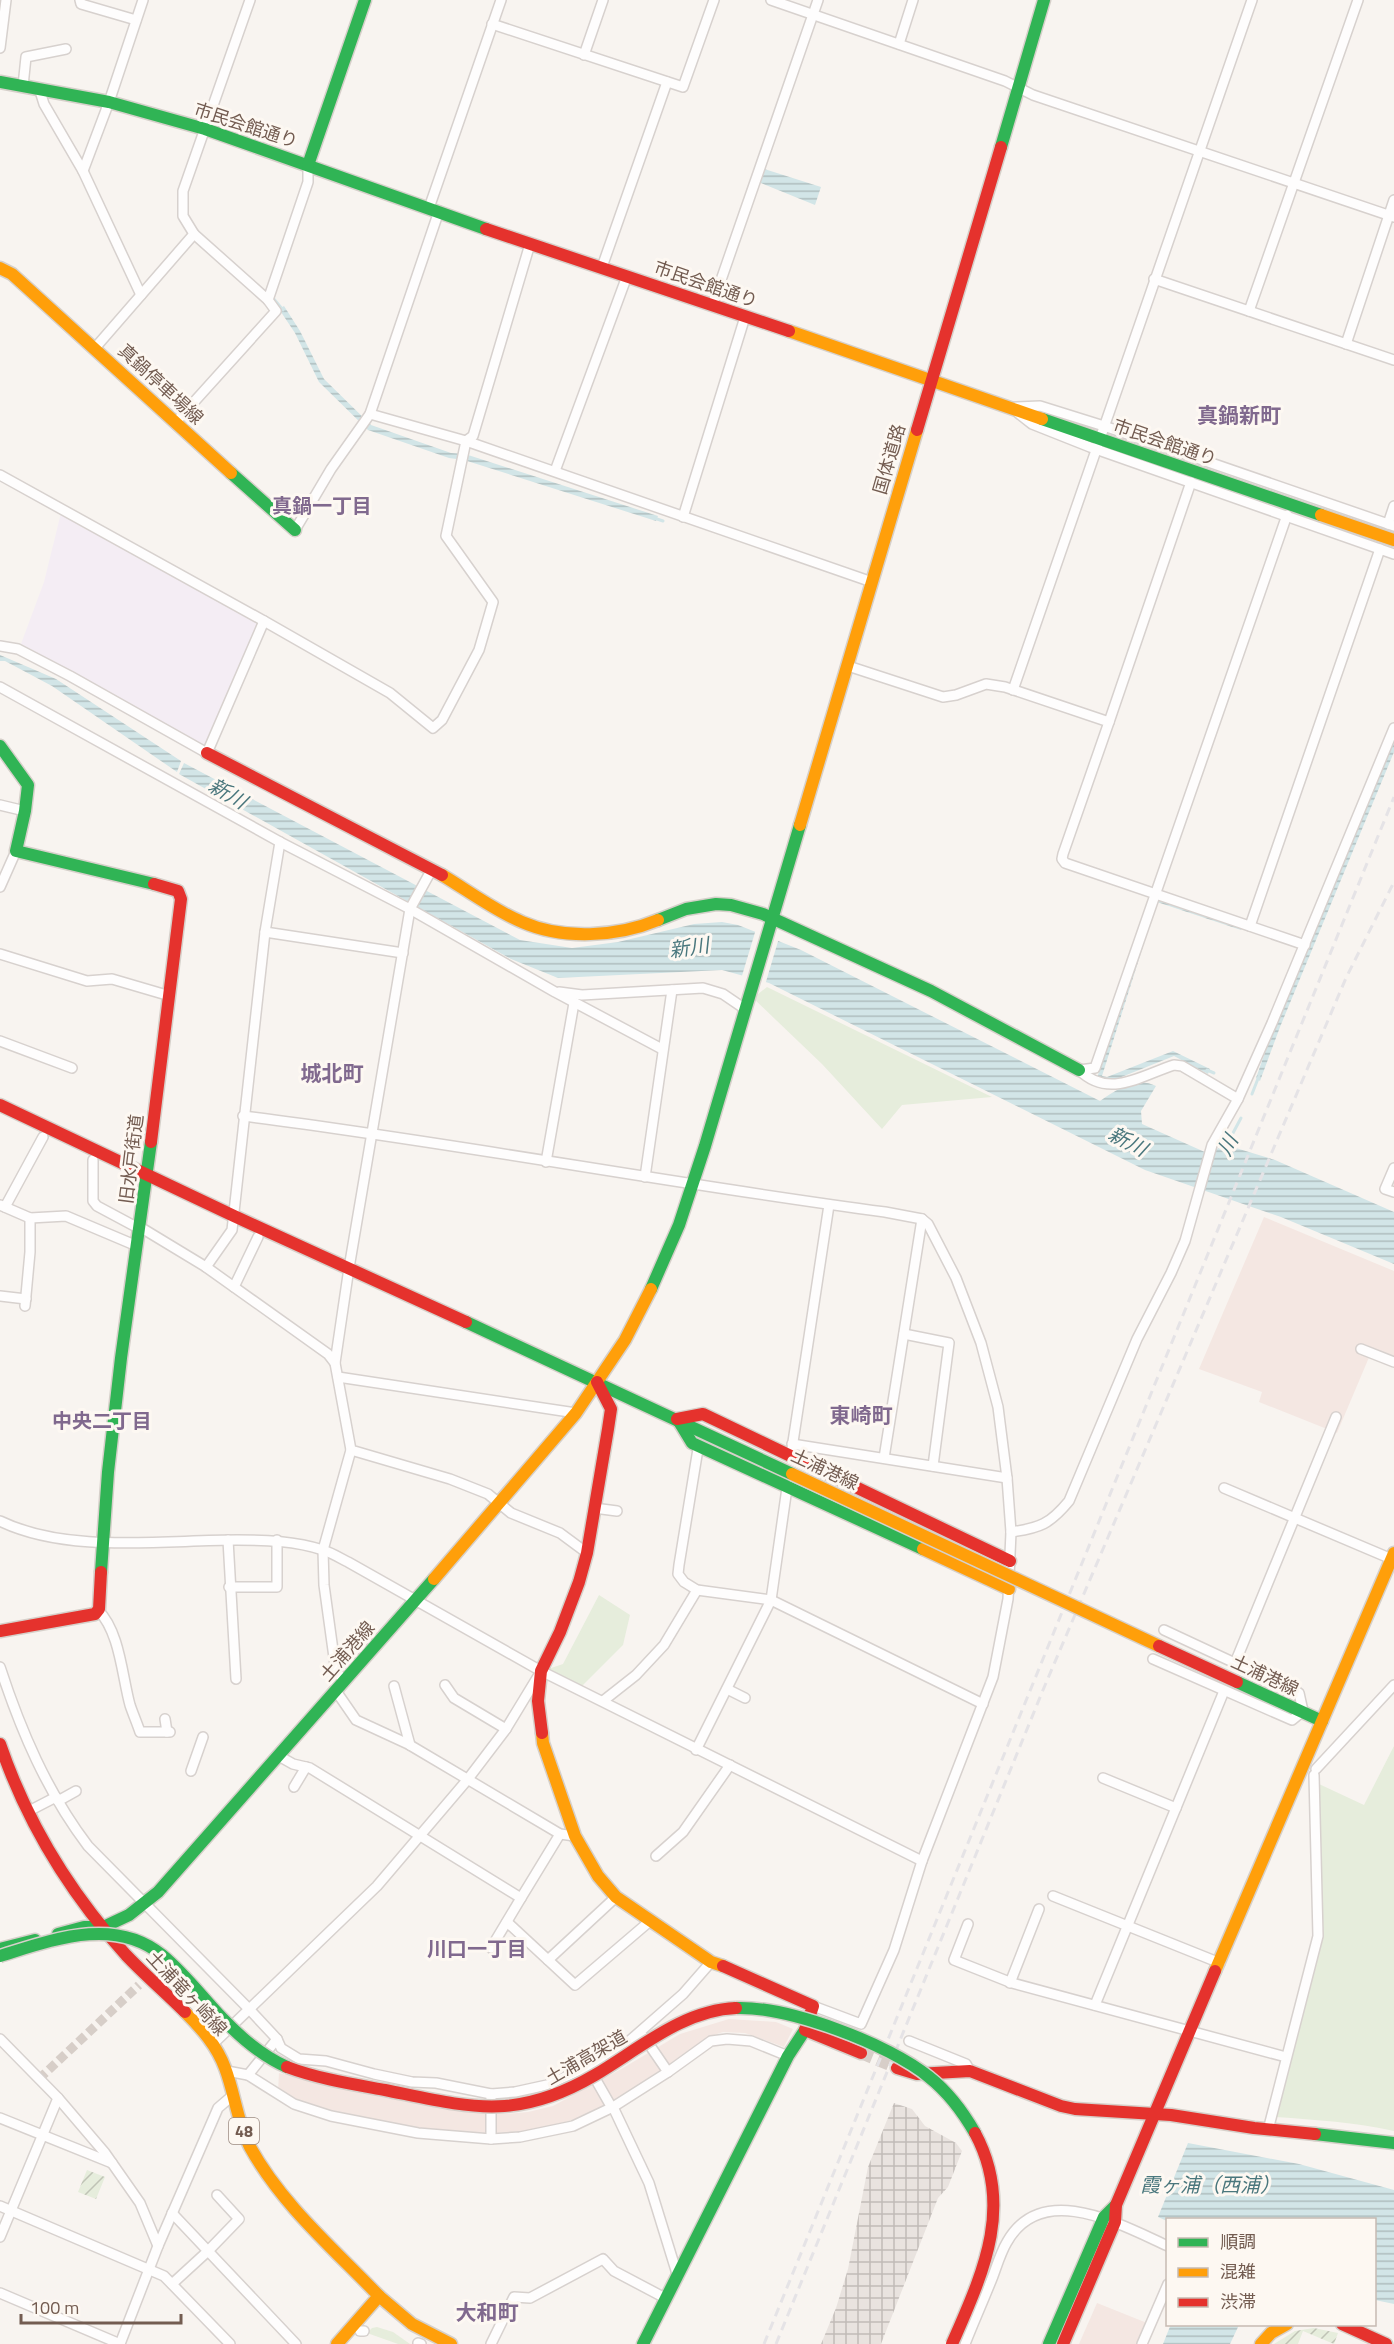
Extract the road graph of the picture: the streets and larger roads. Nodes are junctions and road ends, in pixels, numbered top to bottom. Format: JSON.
{"nodes":[{"id":1,"x":6,"y":0,"type":"edge"},
{"id":2,"x":80,"y":0,"type":"edge"},
{"id":3,"x":143,"y":0,"type":"edge"},
{"id":4,"x":250,"y":0,"type":"edge"},
{"id":5,"x":365,"y":0,"type":"edge"},
{"id":6,"x":501,"y":0,"type":"edge"},
{"id":7,"x":603,"y":0,"type":"edge"},
{"id":8,"x":714,"y":0,"type":"edge"},
{"id":9,"x":771,"y":0,"type":"edge"},
{"id":10,"x":818,"y":0,"type":"edge"},
{"id":11,"x":913,"y":0,"type":"edge"},
{"id":12,"x":1044,"y":0,"type":"edge"},
{"id":13,"x":1252,"y":0,"type":"edge"},
{"id":14,"x":1358,"y":0,"type":"edge"},
{"id":15,"x":813,"y":14,"type":"junction"},
{"id":16,"x":136,"y":20,"type":"junction"},
{"id":17,"x":492,"y":24,"type":"junction"},
{"id":18,"x":898,"y":44,"type":"junction"},
{"id":19,"x":0,"y":48,"type":"edge"},
{"id":20,"x":66,"y":49,"type":"dead end"},
{"id":21,"x":584,"y":55,"type":"junction"},
{"id":22,"x":0,"y":82,"type":"edge"},
{"id":23,"x":667,"y":82,"type":"junction"},
{"id":24,"x":23,"y":86,"type":"junction"},
{"id":25,"x":1018,"y":87,"type":"junction"},
{"id":26,"x":39,"y":88,"type":"junction"},
{"id":27,"x":109,"y":102,"type":"junction"},
{"id":28,"x":205,"y":129,"type":"junction"},
{"id":29,"x":1200,"y":151,"type":"junction"},
{"id":30,"x":308,"y":165,"type":"junction"},
{"id":31,"x":83,"y":171,"type":"junction"},
{"id":32,"x":1294,"y":183,"type":"junction"},
{"id":33,"x":1394,"y":200,"type":"edge"},
{"id":34,"x":434,"y":209,"type":"junction"},
{"id":35,"x":1391,"y":216,"type":"edge"},
{"id":36,"x":194,"y":234,"type":"junction"},
{"id":37,"x":530,"y":244,"type":"junction"},
{"id":38,"x":602,"y":267,"type":"junction"},
{"id":39,"x":0,"y":268,"type":"edge"},
{"id":40,"x":627,"y":276,"type":"junction"},
{"id":41,"x":1154,"y":279,"type":"junction"},
{"id":42,"x":141,"y":295,"type":"junction"},
{"id":43,"x":268,"y":300,"type":"junction"},
{"id":44,"x":712,"y":306,"type":"junction"},
{"id":45,"x":1249,"y":311,"type":"junction"},
{"id":46,"x":745,"y":317,"type":"junction"},
{"id":47,"x":1346,"y":344,"type":"junction"},
{"id":48,"x":95,"y":348,"type":"junction"},
{"id":49,"x":1394,"y":360,"type":"edge"},
{"id":50,"x":931,"y":380,"type":"junction"},
{"id":51,"x":370,"y":414,"type":"junction"},
{"id":52,"x":175,"y":423,"type":"junction"},
{"id":53,"x":1100,"y":438,"type":"junction"},
{"id":54,"x":466,"y":441,"type":"junction"},
{"id":55,"x":555,"y":471,"type":"junction"},
{"id":56,"x":0,"y":475,"type":"edge"},
{"id":57,"x":1191,"y":482,"type":"junction"},
{"id":58,"x":1394,"y":506,"type":"edge"},
{"id":59,"x":1287,"y":515,"type":"junction"},
{"id":60,"x":682,"y":517,"type":"junction"},
{"id":61,"x":1391,"y":525,"type":"edge"},
{"id":62,"x":295,"y":530,"type":"joint"},
{"id":63,"x":1394,"y":540,"type":"edge"},
{"id":64,"x":1380,"y":549,"type":"junction"},
{"id":65,"x":1394,"y":554,"type":"edge"},
{"id":66,"x":872,"y":582,"type":"junction"},
{"id":67,"x":264,"y":621,"type":"junction"},
{"id":68,"x":0,"y":646,"type":"edge"},
{"id":69,"x":848,"y":666,"type":"junction"},
{"id":70,"x":0,"y":687,"type":"edge"},
{"id":71,"x":1013,"y":690,"type":"junction"},
{"id":72,"x":1109,"y":722,"type":"junction"},
{"id":73,"x":1394,"y":728,"type":"edge"},
{"id":74,"x":0,"y":746,"type":"edge"},
{"id":75,"x":207,"y":753,"type":"junction"},
{"id":76,"x":0,"y":805,"type":"edge"},
{"id":77,"x":25,"y":811,"type":"junction"},
{"id":78,"x":279,"y":842,"type":"junction"},
{"id":79,"x":16,"y":851,"type":"junction"},
{"id":80,"x":432,"y":869,"type":"junction"},
{"id":81,"x":0,"y":887,"type":"edge"},
{"id":82,"x":1154,"y":894,"type":"junction"},
{"id":83,"x":410,"y":909,"type":"junction"},
{"id":84,"x":771,"y":924,"type":"junction"},
{"id":85,"x":1250,"y":926,"type":"junction"},
{"id":86,"x":265,"y":932,"type":"junction"},
{"id":87,"x":1305,"y":945,"type":"junction"},
{"id":88,"x":403,"y":953,"type":"junction"},
{"id":89,"x":0,"y":954,"type":"edge"},
{"id":90,"x":672,"y":990,"type":"junction"},
{"id":91,"x":555,"y":992,"type":"junction"},
{"id":92,"x":170,"y":996,"type":"junction"},
{"id":93,"x":574,"y":1003,"type":"junction"},
{"id":94,"x":745,"y":1009,"type":"junction"},
{"id":95,"x":0,"y":1041,"type":"edge"},
{"id":96,"x":662,"y":1049,"type":"junction"},
{"id":97,"x":72,"y":1068,"type":"dead end"},
{"id":98,"x":1079,"y":1070,"type":"junction"},
{"id":99,"x":1238,"y":1100,"type":"junction"},
{"id":100,"x":0,"y":1105,"type":"edge"},
{"id":101,"x":243,"y":1116,"type":"junction"},
{"id":102,"x":374,"y":1132,"type":"junction"},
{"id":103,"x":43,"y":1137,"type":"dead end"},
{"id":104,"x":93,"y":1160,"type":"dead end"},
{"id":105,"x":546,"y":1162,"type":"junction"},
{"id":106,"x":1394,"y":1168,"type":"edge"},
{"id":107,"x":147,"y":1174,"type":"junction"},
{"id":108,"x":645,"y":1177,"type":"junction"},
{"id":109,"x":693,"y":1185,"type":"junction"},
{"id":110,"x":1394,"y":1192,"type":"edge"},
{"id":111,"x":829,"y":1205,"type":"junction"},
{"id":112,"x":3,"y":1206,"type":"edge"},
{"id":113,"x":234,"y":1216,"type":"junction"},
{"id":114,"x":30,"y":1218,"type":"junction"},
{"id":115,"x":922,"y":1219,"type":"junction"},
{"id":116,"x":140,"y":1228,"type":"junction"},
{"id":117,"x":258,"y":1237,"type":"dead end"},
{"id":118,"x":137,"y":1246,"type":"junction"},
{"id":119,"x":206,"y":1267,"type":"junction"},
{"id":120,"x":349,"y":1268,"type":"junction"},
{"id":121,"x":234,"y":1287,"type":"junction"},
{"id":122,"x":0,"y":1296,"type":"edge"},
{"id":123,"x":904,"y":1334,"type":"junction"},
{"id":124,"x":1361,"y":1349,"type":"dead end"},
{"id":125,"x":1394,"y":1362,"type":"edge"},
{"id":126,"x":335,"y":1363,"type":"junction"},
{"id":127,"x":338,"y":1377,"type":"junction"},
{"id":128,"x":597,"y":1382,"type":"junction"},
{"id":129,"x":576,"y":1413,"type":"junction"},
{"id":130,"x":1336,"y":1418,"type":"dead end"},
{"id":131,"x":677,"y":1419,"type":"junction"},
{"id":132,"x":698,"y":1449,"type":"dead end"},
{"id":133,"x":351,"y":1450,"type":"junction"},
{"id":134,"x":792,"y":1450,"type":"junction"},
{"id":135,"x":884,"y":1458,"type":"junction"},
{"id":136,"x":933,"y":1466,"type":"junction"},
{"id":137,"x":1007,"y":1478,"type":"junction"},
{"id":138,"x":787,"y":1488,"type":"junction"},
{"id":139,"x":1224,"y":1488,"type":"dead end"},
{"id":140,"x":500,"y":1505,"type":"junction"},
{"id":141,"x":594,"y":1508,"type":"junction"},
{"id":142,"x":616,"y":1511,"type":"dead end"},
{"id":143,"x":1293,"y":1518,"type":"junction"},
{"id":144,"x":0,"y":1521,"type":"edge"},
{"id":145,"x":1011,"y":1532,"type":"junction"},
{"id":146,"x":228,"y":1540,"type":"junction"},
{"id":147,"x":277,"y":1540,"type":"junction"},
{"id":148,"x":103,"y":1543,"type":"junction"},
{"id":149,"x":323,"y":1550,"type":"junction"},
{"id":150,"x":587,"y":1553,"type":"junction"},
{"id":151,"x":1393,"y":1557,"type":"edge"},
{"id":152,"x":1010,"y":1561,"type":"junction"},
{"id":153,"x":229,"y":1587,"type":"junction"},
{"id":154,"x":1009,"y":1589,"type":"junction"},
{"id":155,"x":697,"y":1590,"type":"junction"},
{"id":156,"x":416,"y":1600,"type":"junction"},
{"id":157,"x":771,"y":1600,"type":"junction"},
{"id":158,"x":98,"y":1611,"type":"junction"},
{"id":159,"x":1164,"y":1630,"type":"dead end"},
{"id":160,"x":0,"y":1631,"type":"edge"},
{"id":161,"x":1154,"y":1659,"type":"dead end"},
{"id":162,"x":1235,"y":1663,"type":"junction"},
{"id":163,"x":0,"y":1667,"type":"edge"},
{"id":164,"x":541,"y":1671,"type":"junction"},
{"id":165,"x":236,"y":1679,"type":"dead end"},
{"id":166,"x":345,"y":1681,"type":"junction"},
{"id":167,"x":445,"y":1685,"type":"dead end"},
{"id":168,"x":1394,"y":1685,"type":"edge"},
{"id":169,"x":394,"y":1686,"type":"dead end"},
{"id":170,"x":727,"y":1689,"type":"junction"},
{"id":171,"x":1224,"y":1690,"type":"junction"},
{"id":172,"x":336,"y":1691,"type":"junction"},
{"id":173,"x":745,"y":1698,"type":"dead end"},
{"id":174,"x":603,"y":1701,"type":"junction"},
{"id":175,"x":983,"y":1704,"type":"junction"},
{"id":176,"x":1303,"y":1712,"type":"junction"},
{"id":177,"x":165,"y":1719,"type":"dead end"},
{"id":178,"x":1322,"y":1721,"type":"junction"},
{"id":179,"x":506,"y":1729,"type":"junction"},
{"id":180,"x":204,"y":1737,"type":"dead end"},
{"id":181,"x":0,"y":1744,"type":"edge"},
{"id":182,"x":410,"y":1745,"type":"junction"},
{"id":183,"x":696,"y":1750,"type":"junction"},
{"id":184,"x":278,"y":1755,"type":"junction"},
{"id":185,"x":730,"y":1766,"type":"junction"},
{"id":186,"x":306,"y":1767,"type":"junction"},
{"id":187,"x":191,"y":1771,"type":"dead end"},
{"id":188,"x":1103,"y":1778,"type":"dead end"},
{"id":189,"x":468,"y":1779,"type":"junction"},
{"id":190,"x":294,"y":1787,"type":"dead end"},
{"id":191,"x":76,"y":1791,"type":"dead end"},
{"id":192,"x":57,"y":1799,"type":"junction"},
{"id":193,"x":1176,"y":1808,"type":"junction"},
{"id":194,"x":27,"y":1812,"type":"junction"},
{"id":195,"x":560,"y":1834,"type":"junction"},
{"id":196,"x":418,"y":1836,"type":"junction"},
{"id":197,"x":575,"y":1836,"type":"junction"},
{"id":198,"x":656,"y":1856,"type":"dead end"},
{"id":199,"x":922,"y":1861,"type":"junction"},
{"id":200,"x":1053,"y":1896,"type":"dead end"},
{"id":201,"x":616,"y":1897,"type":"junction"},
{"id":202,"x":521,"y":1898,"type":"junction"},
{"id":203,"x":145,"y":1904,"type":"junction"},
{"id":204,"x":1039,"y":1909,"type":"dead end"},
{"id":205,"x":650,"y":1921,"type":"junction"},
{"id":206,"x":507,"y":1922,"type":"junction"},
{"id":207,"x":968,"y":1924,"type":"dead end"},
{"id":208,"x":1127,"y":1925,"type":"junction"},
{"id":209,"x":101,"y":1927,"type":"junction"},
{"id":210,"x":491,"y":1948,"type":"dead end"},
{"id":211,"x":0,"y":1949,"type":"edge"},
{"id":212,"x":0,"y":1956,"type":"edge"},
{"id":213,"x":548,"y":1960,"type":"junction"},
{"id":214,"x":0,"y":1961,"type":"edge"},
{"id":215,"x":711,"y":1962,"type":"junction"},
{"id":216,"x":1220,"y":1964,"type":"junction"},
{"id":217,"x":1010,"y":1983,"type":"junction"},
{"id":218,"x":813,"y":2006,"type":"junction"},
{"id":219,"x":1095,"y":2006,"type":"junction"},
{"id":220,"x":249,"y":2009,"type":"junction"},
{"id":221,"x":805,"y":2030,"type":"junction"},
{"id":222,"x":640,"y":2031,"type":"junction"},
{"id":223,"x":1191,"y":2032,"type":"junction"},
{"id":224,"x":0,"y":2039,"type":"edge"},
{"id":225,"x":277,"y":2039,"type":"junction"},
{"id":226,"x":909,"y":2041,"type":"dead end"},
{"id":227,"x":213,"y":2044,"type":"junction"},
{"id":228,"x":861,"y":2053,"type":"tunnel mouth"},
{"id":229,"x":788,"y":2055,"type":"junction"},
{"id":230,"x":1286,"y":2057,"type":"junction"},
{"id":231,"x":588,"y":2066,"type":"junction"},
{"id":232,"x":897,"y":2068,"type":"tunnel mouth"},
{"id":233,"x":227,"y":2071,"type":"junction"},
{"id":234,"x":970,"y":2071,"type":"junction"},
{"id":235,"x":668,"y":2072,"type":"junction"},
{"id":236,"x":248,"y":2075,"type":"junction"},
{"id":237,"x":491,"y":2094,"type":"junction"},
{"id":238,"x":232,"y":2096,"type":"junction"},
{"id":239,"x":58,"y":2098,"type":"junction"},
{"id":240,"x":613,"y":2108,"type":"junction"},
{"id":241,"x":1154,"y":2115,"type":"junction"},
{"id":242,"x":0,"y":2118,"type":"edge"},
{"id":243,"x":1268,"y":2130,"type":"junction"},
{"id":244,"x":42,"y":2135,"type":"junction"},
{"id":245,"x":491,"y":2139,"type":"junction"},
{"id":246,"x":1394,"y":2143,"type":"edge"},
{"id":247,"x":111,"y":2163,"type":"junction"},
{"id":248,"x":217,"y":2195,"type":"dead end"},
{"id":249,"x":0,"y":2206,"type":"edge"},
{"id":250,"x":11,"y":2210,"type":"junction"},
{"id":251,"x":172,"y":2213,"type":"junction"},
{"id":252,"x":1109,"y":2219,"type":"junction"},
{"id":253,"x":0,"y":2237,"type":"edge"},
{"id":254,"x":158,"y":2246,"type":"junction"},
{"id":255,"x":1166,"y":2246,"type":"edge"},
{"id":256,"x":208,"y":2251,"type":"junction"},
{"id":257,"x":150,"y":2269,"type":"junction"},
{"id":258,"x":678,"y":2277,"type":"junction"},
{"id":259,"x":172,"y":2284,"type":"junction"},
{"id":260,"x":1166,"y":2286,"type":"edge"},
{"id":261,"x":0,"y":2293,"type":"edge"},
{"id":262,"x":379,"y":2296,"type":"junction"},
{"id":263,"x":667,"y":2299,"type":"junction"},
{"id":264,"x":1285,"y":2326,"type":"edge"},
{"id":265,"x":1344,"y":2326,"type":"edge"},
{"id":266,"x":1381,"y":2343,"type":"edge"},
{"id":267,"x":120,"y":2344,"type":"edge"},
{"id":268,"x":230,"y":2344,"type":"edge"},
{"id":269,"x":296,"y":2344,"type":"edge"},
{"id":270,"x":337,"y":2344,"type":"edge"},
{"id":271,"x":451,"y":2344,"type":"edge"},
{"id":272,"x":491,"y":2344,"type":"edge"},
{"id":273,"x":644,"y":2344,"type":"edge"},
{"id":274,"x":952,"y":2344,"type":"edge"},
{"id":275,"x":965,"y":2344,"type":"edge"},
{"id":276,"x":1049,"y":2344,"type":"edge"},
{"id":277,"x":1063,"y":2344,"type":"edge"},
{"id":278,"x":1142,"y":2344,"type":"edge"},
{"id":279,"x":1261,"y":2344,"type":"edge"}],
"edges":[{"from":1,"to":19,"type":"street"},
{"from":2,"to":16,"type":"street"},
{"from":3,"to":16,"type":"street"},
{"from":4,"to":28,"type":"street"},
{"from":5,"to":30,"type":"street"},
{"from":6,"to":17,"type":"street"},
{"from":7,"to":21,"type":"street"},
{"from":8,"to":23,"type":"street"},
{"from":9,"to":15,"type":"street"},
{"from":10,"to":15,"type":"street"},
{"from":11,"to":18,"type":"street"},
{"from":12,"to":25,"type":"street","name":"国体道路"},
{"from":13,"to":29,"type":"street"},
{"from":14,"to":32,"type":"street"},
{"from":15,"to":18,"type":"street"},
{"from":15,"to":44,"type":"street"},
{"from":16,"to":27,"type":"street"},
{"from":17,"to":21,"type":"street"},
{"from":17,"to":34,"type":"street"},
{"from":18,"to":25,"type":"street"},
{"from":20,"to":24,"type":"street"},
{"from":21,"to":23,"type":"street"},
{"from":22,"to":24,"type":"street","name":"市民会館通り"},
{"from":23,"to":38,"type":"street"},
{"from":24,"to":26,"type":"street","name":"市民会館通り"},
{"from":25,"to":29,"type":"street"},
{"from":25,"to":50,"type":"street","name":"国体道路"},
{"from":26,"to":27,"type":"street","name":"市民会館通り"},
{"from":26,"to":31,"type":"street"},
{"from":27,"to":28,"type":"street","name":"市民会館通り"},
{"from":27,"to":31,"type":"street"},
{"from":28,"to":30,"type":"street","name":"市民会館通り"},
{"from":28,"to":36,"type":"street"},
{"from":29,"to":32,"type":"street"},
{"from":29,"to":41,"type":"street"},
{"from":30,"to":34,"type":"street","name":"市民会館通り"},
{"from":30,"to":43,"type":"street"},
{"from":31,"to":42,"type":"street"},
{"from":32,"to":35,"type":"street"},
{"from":32,"to":45,"type":"street"},
{"from":33,"to":35,"type":"street"},
{"from":34,"to":37,"type":"street","name":"市民会館通り"},
{"from":34,"to":51,"type":"street"},
{"from":35,"to":47,"type":"street"},
{"from":36,"to":42,"type":"street"},
{"from":36,"to":43,"type":"street"},
{"from":37,"to":38,"type":"street","name":"市民会館通り"},
{"from":37,"to":54,"type":"street"},
{"from":38,"to":40,"type":"street","name":"市民会館通り"},
{"from":39,"to":48,"type":"street","name":"真鍋停車場線"},
{"from":40,"to":44,"type":"street","name":"市民会館通り"},
{"from":40,"to":55,"type":"street"},
{"from":41,"to":45,"type":"street"},
{"from":41,"to":53,"type":"street"},
{"from":42,"to":48,"type":"street"},
{"from":43,"to":52,"type":"street"},
{"from":44,"to":46,"type":"street","name":"市民会館通り"},
{"from":45,"to":47,"type":"street"},
{"from":46,"to":50,"type":"street","name":"市民会館通り"},
{"from":46,"to":60,"type":"street"},
{"from":47,"to":49,"type":"street"},
{"from":48,"to":52,"type":"street","name":"真鍋停車場線"},
{"from":50,"to":53,"type":"street","name":"市民会館通り"},
{"from":50,"to":66,"type":"street","name":"国体道路"},
{"from":51,"to":54,"type":"street"},
{"from":51,"to":62,"type":"street"},
{"from":52,"to":62,"type":"street","name":"真鍋停車場線"},
{"from":53,"to":57,"type":"street"},
{"from":53,"to":61,"type":"street"},
{"from":53,"to":63,"type":"street","name":"市民会館通り"},
{"from":53,"to":71,"type":"street"},
{"from":54,"to":55,"type":"street"},
{"from":54,"to":67,"type":"street"},
{"from":55,"to":60,"type":"street"},
{"from":56,"to":67,"type":"street"},
{"from":57,"to":59,"type":"street"},
{"from":57,"to":72,"type":"street"},
{"from":58,"to":61,"type":"street"},
{"from":59,"to":64,"type":"street"},
{"from":59,"to":82,"type":"street"},
{"from":60,"to":66,"type":"street"},
{"from":64,"to":65,"type":"street"},
{"from":64,"to":85,"type":"street"},
{"from":66,"to":69,"type":"street","name":"国体道路"},
{"from":67,"to":75,"type":"street"},
{"from":68,"to":75,"type":"street"},
{"from":69,"to":71,"type":"street"},
{"from":69,"to":84,"type":"street","name":"国体道路"},
{"from":70,"to":78,"type":"street"},
{"from":71,"to":72,"type":"street"},
{"from":72,"to":82,"type":"street"},
{"from":73,"to":87,"type":"street"},
{"from":74,"to":77,"type":"street"},
{"from":75,"to":80,"type":"street"},
{"from":76,"to":77,"type":"street"},
{"from":77,"to":79,"type":"street"},
{"from":78,"to":83,"type":"street"},
{"from":78,"to":86,"type":"street"},
{"from":79,"to":81,"type":"street"},
{"from":79,"to":92,"type":"street","name":"旧水戸街道"},
{"from":80,"to":83,"type":"street"},
{"from":80,"to":84,"type":"street"},
{"from":82,"to":85,"type":"street"},
{"from":82,"to":98,"type":"street"},
{"from":83,"to":88,"type":"street"},
{"from":83,"to":91,"type":"street"},
{"from":84,"to":94,"type":"street","name":"国体道路"},
{"from":84,"to":98,"type":"street"},
{"from":85,"to":87,"type":"street"},
{"from":86,"to":88,"type":"street"},
{"from":86,"to":101,"type":"street"},
{"from":87,"to":99,"type":"street"},
{"from":88,"to":102,"type":"street"},
{"from":89,"to":92,"type":"street"},
{"from":90,"to":91,"type":"street"},
{"from":90,"to":94,"type":"street"},
{"from":90,"to":96,"type":"street"},
{"from":91,"to":93,"type":"street"},
{"from":92,"to":107,"type":"street","name":"旧水戸街道"},
{"from":93,"to":96,"type":"street"},
{"from":93,"to":105,"type":"street"},
{"from":94,"to":109,"type":"street","name":"国体道路"},
{"from":95,"to":97,"type":"street"},
{"from":96,"to":108,"type":"street"},
{"from":98,"to":99,"type":"street"},
{"from":99,"to":145,"type":"street"},
{"from":100,"to":107,"type":"street"},
{"from":101,"to":102,"type":"street"},
{"from":101,"to":113,"type":"street"},
{"from":102,"to":105,"type":"street"},
{"from":102,"to":120,"type":"street"},
{"from":103,"to":112,"type":"street"},
{"from":104,"to":116,"type":"street"},
{"from":105,"to":108,"type":"street"},
{"from":106,"to":110,"type":"street"},
{"from":107,"to":113,"type":"street"},
{"from":107,"to":116,"type":"street","name":"旧水戸街道"},
{"from":108,"to":109,"type":"street"},
{"from":109,"to":111,"type":"street"},
{"from":109,"to":128,"type":"street","name":"国体道路"},
{"from":111,"to":115,"type":"street"},
{"from":111,"to":134,"type":"street"},
{"from":112,"to":114,"type":"street"},
{"from":113,"to":119,"type":"street"},
{"from":113,"to":120,"type":"street"},
{"from":114,"to":118,"type":"street"},
{"from":114,"to":122,"type":"street"},
{"from":115,"to":123,"type":"street"},
{"from":115,"to":137,"type":"street"},
{"from":116,"to":118,"type":"street","name":"旧水戸街道"},
{"from":116,"to":119,"type":"street"},
{"from":117,"to":121,"type":"street"},
{"from":118,"to":148,"type":"street","name":"旧水戸街道"},
{"from":119,"to":121,"type":"street"},
{"from":120,"to":126,"type":"street"},
{"from":120,"to":128,"type":"street"},
{"from":121,"to":126,"type":"street"},
{"from":123,"to":135,"type":"street"},
{"from":123,"to":136,"type":"street"},
{"from":124,"to":125,"type":"street"},
{"from":126,"to":127,"type":"street"},
{"from":127,"to":129,"type":"street"},
{"from":127,"to":133,"type":"street"},
{"from":128,"to":129,"type":"street","name":"土浦港線"},
{"from":128,"to":131,"type":"street","name":"土浦港線"},
{"from":128,"to":141,"type":"street"},
{"from":129,"to":140,"type":"street","name":"土浦港線"},
{"from":130,"to":143,"type":"street"},
{"from":131,"to":134,"type":"street"},
{"from":131,"to":138,"type":"street"},
{"from":131,"to":176,"type":"street","name":"土浦港線","bridge":true},
{"from":132,"to":155,"type":"street"},
{"from":133,"to":140,"type":"street"},
{"from":133,"to":149,"type":"street"},
{"from":134,"to":135,"type":"street"},
{"from":134,"to":152,"type":"street"},
{"from":135,"to":136,"type":"street"},
{"from":136,"to":137,"type":"street"},
{"from":137,"to":145,"type":"street"},
{"from":138,"to":154,"type":"street"},
{"from":138,"to":157,"type":"street"},
{"from":139,"to":143,"type":"street"},
{"from":140,"to":150,"type":"street"},
{"from":140,"to":156,"type":"street","name":"土浦港線"},
{"from":141,"to":142,"type":"street"},
{"from":141,"to":150,"type":"street"},
{"from":143,"to":151,"type":"street"},
{"from":143,"to":162,"type":"street"},
{"from":144,"to":148,"type":"street"},
{"from":145,"to":152,"type":"street"},
{"from":146,"to":147,"type":"street"},
{"from":146,"to":148,"type":"street"},
{"from":146,"to":153,"type":"street"},
{"from":147,"to":149,"type":"street"},
{"from":147,"to":153,"type":"street"},
{"from":148,"to":158,"type":"street","name":"旧水戸街道"},
{"from":149,"to":156,"type":"street"},
{"from":149,"to":166,"type":"street"},
{"from":150,"to":164,"type":"street"},
{"from":151,"to":178,"type":"street"},
{"from":152,"to":154,"type":"street"},
{"from":153,"to":165,"type":"street"},
{"from":154,"to":175,"type":"street"},
{"from":155,"to":157,"type":"street"},
{"from":155,"to":174,"type":"street"},
{"from":156,"to":164,"type":"street"},
{"from":156,"to":166,"type":"street","name":"土浦港線"},
{"from":157,"to":170,"type":"street"},
{"from":157,"to":175,"type":"street"},
{"from":158,"to":160,"type":"street"},
{"from":158,"to":177,"type":"street"},
{"from":159,"to":162,"type":"street"},
{"from":161,"to":171,"type":"street"},
{"from":162,"to":176,"type":"street"},
{"from":163,"to":192,"type":"street"},
{"from":164,"to":174,"type":"street"},
{"from":164,"to":179,"type":"street"},
{"from":164,"to":197,"type":"street"},
{"from":166,"to":172,"type":"street","name":"土浦港線"},
{"from":167,"to":179,"type":"street"},
{"from":168,"to":230,"type":"street"},
{"from":169,"to":182,"type":"street"},
{"from":170,"to":173,"type":"street"},
{"from":170,"to":183,"type":"street"},
{"from":171,"to":176,"type":"street"},
{"from":171,"to":193,"type":"street"},
{"from":172,"to":182,"type":"street"},
{"from":172,"to":184,"type":"street","name":"土浦港線"},
{"from":174,"to":183,"type":"street"},
{"from":175,"to":199,"type":"street"},
{"from":176,"to":178,"type":"street","name":"土浦港線"},
{"from":178,"to":216,"type":"street"},
{"from":179,"to":189,"type":"street"},
{"from":180,"to":187,"type":"street"},
{"from":181,"to":194,"type":"street","name":"土浦竜ヶ崎線","number":"48"},
{"from":182,"to":189,"type":"street"},
{"from":183,"to":185,"type":"street"},
{"from":184,"to":186,"type":"street"},
{"from":184,"to":203,"type":"street","name":"土浦港線"},
{"from":185,"to":198,"type":"street"},
{"from":185,"to":199,"type":"street"},
{"from":186,"to":190,"type":"street"},
{"from":186,"to":196,"type":"street"},
{"from":188,"to":193,"type":"street"},
{"from":189,"to":195,"type":"street"},
{"from":189,"to":196,"type":"street"},
{"from":191,"to":192,"type":"street"},
{"from":192,"to":194,"type":"street"},
{"from":192,"to":203,"type":"street"},
{"from":193,"to":208,"type":"street"},
{"from":194,"to":209,"type":"street","name":"土浦竜ヶ崎線","number":"48"},
{"from":195,"to":197,"type":"street"},
{"from":195,"to":202,"type":"street"},
{"from":196,"to":202,"type":"street"},
{"from":196,"to":220,"type":"street"},
{"from":197,"to":201,"type":"street"},
{"from":199,"to":218,"type":"street"},
{"from":200,"to":208,"type":"street"},
{"from":201,"to":205,"type":"street"},
{"from":201,"to":213,"type":"street"},
{"from":202,"to":206,"type":"street"},
{"from":203,"to":209,"type":"street","name":"土浦港線"},
{"from":203,"to":220,"type":"street"},
{"from":204,"to":217,"type":"street"},
{"from":205,"to":213,"type":"street"},
{"from":205,"to":215,"type":"street"},
{"from":206,"to":210,"type":"street"},
{"from":206,"to":213,"type":"street"},
{"from":207,"to":217,"type":"street"},
{"from":208,"to":216,"type":"street"},
{"from":208,"to":219,"type":"street"},
{"from":209,"to":211,"type":"street"},
{"from":209,"to":214,"type":"street","name":"土浦港線"},
{"from":209,"to":227,"type":"street","name":"土浦竜ヶ崎線","number":"48"},
{"from":212,"to":274,"type":"street","name":"土浦高架道","bridge":true},
{"from":215,"to":218,"type":"street"},
{"from":215,"to":222,"type":"street"},
{"from":216,"to":223,"type":"street"},
{"from":217,"to":219,"type":"street"},
{"from":218,"to":221,"type":"street"},
{"from":219,"to":223,"type":"street"},
{"from":220,"to":225,"type":"street"},
{"from":220,"to":227,"type":"street"},
{"from":221,"to":228,"type":"street"},
{"from":221,"to":229,"type":"street"},
{"from":222,"to":231,"type":"street"},
{"from":222,"to":235,"type":"street"},
{"from":223,"to":230,"type":"street"},
{"from":223,"to":241,"type":"street"},
{"from":224,"to":239,"type":"street"},
{"from":225,"to":236,"type":"street"},
{"from":225,"to":237,"type":"street"},
{"from":226,"to":234,"type":"street"},
{"from":227,"to":233,"type":"street","name":"土浦竜ヶ崎線","number":"48"},
{"from":229,"to":235,"type":"street"},
{"from":229,"to":258,"type":"street"},
{"from":230,"to":243,"type":"street"},
{"from":231,"to":237,"type":"street"},
{"from":231,"to":240,"type":"street"},
{"from":232,"to":234,"type":"street"},
{"from":233,"to":236,"type":"street"},
{"from":233,"to":238,"type":"street","name":"土浦竜ヶ崎線","number":"48"},
{"from":234,"to":241,"type":"street"},
{"from":235,"to":240,"type":"street"},
{"from":236,"to":245,"type":"street"},
{"from":237,"to":245,"type":"street"},
{"from":238,"to":251,"type":"street"},
{"from":238,"to":262,"type":"street","name":"土浦竜ヶ崎線","number":"48"},
{"from":239,"to":244,"type":"street"},
{"from":239,"to":247,"type":"street"},
{"from":240,"to":245,"type":"street"},
{"from":240,"to":258,"type":"street"},
{"from":241,"to":243,"type":"street"},
{"from":241,"to":252,"type":"street"},
{"from":242,"to":244,"type":"street"},
{"from":243,"to":246,"type":"street"},
{"from":244,"to":247,"type":"street"},
{"from":244,"to":250,"type":"street"},
{"from":247,"to":254,"type":"street"},
{"from":248,"to":256,"type":"street"},
{"from":249,"to":250,"type":"street"},
{"from":250,"to":253,"type":"street"},
{"from":250,"to":257,"type":"street"},
{"from":251,"to":254,"type":"street"},
{"from":251,"to":256,"type":"street"},
{"from":252,"to":255,"type":"street"},
{"from":252,"to":275,"type":"street"},
{"from":252,"to":276,"type":"street"},
{"from":252,"to":277,"type":"street"},
{"from":254,"to":257,"type":"street"},
{"from":256,"to":259,"type":"street"},
{"from":256,"to":269,"type":"street"},
{"from":257,"to":259,"type":"street"},
{"from":257,"to":267,"type":"street"},
{"from":258,"to":263,"type":"street"},
{"from":259,"to":268,"type":"street"},
{"from":260,"to":278,"type":"street"},
{"from":261,"to":267,"type":"street"},
{"from":262,"to":270,"type":"street"},
{"from":262,"to":271,"type":"street","name":"土浦竜ヶ崎線"},
{"from":263,"to":272,"type":"street"},
{"from":263,"to":273,"type":"street"},
{"from":264,"to":279,"type":"street"},
{"from":265,"to":266,"type":"street"}]}
